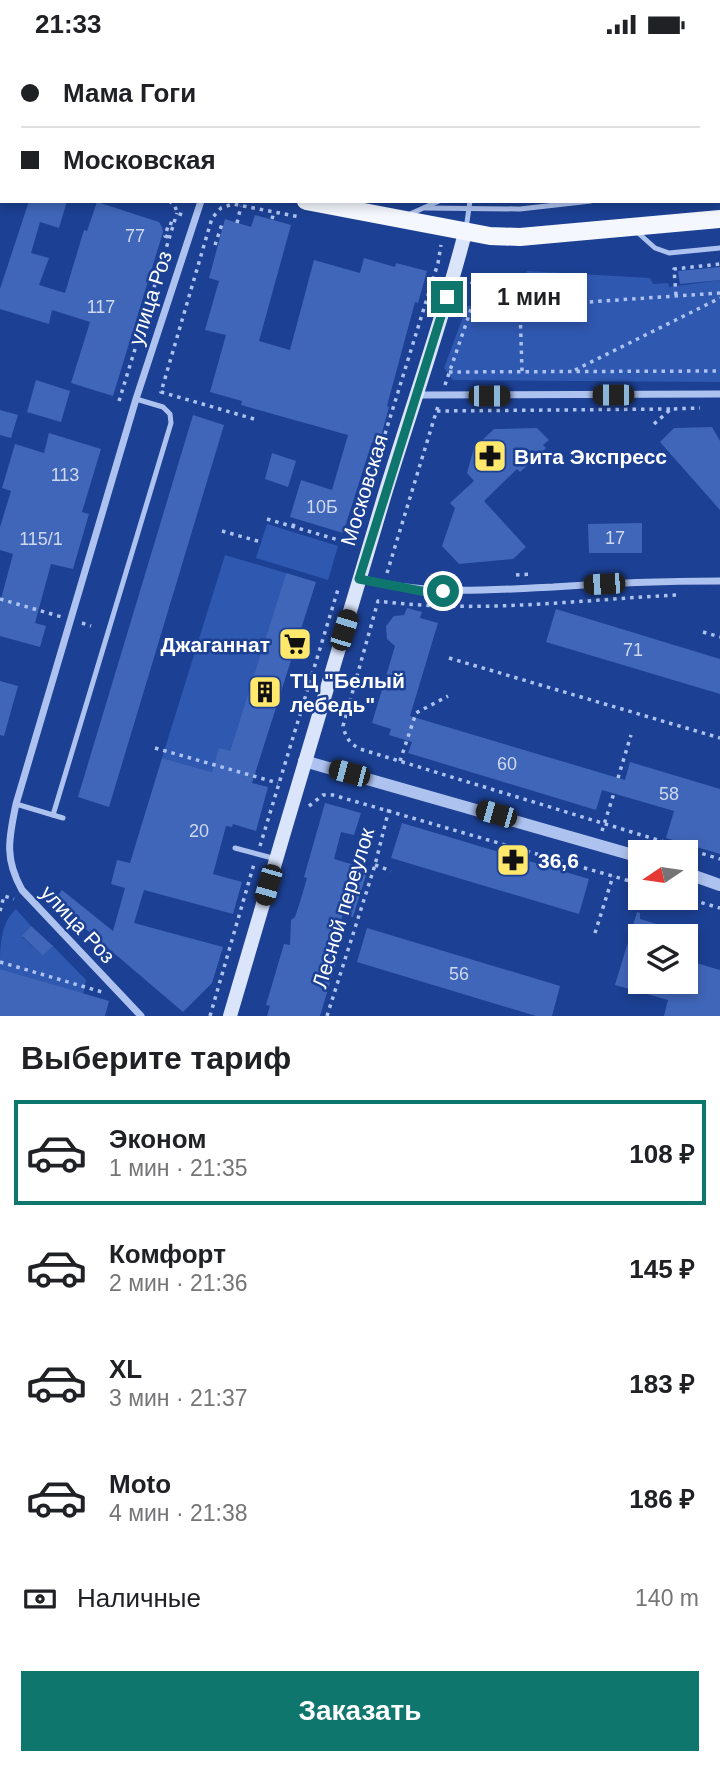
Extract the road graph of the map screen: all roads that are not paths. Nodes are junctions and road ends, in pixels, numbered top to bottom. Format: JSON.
{"nodes":[{"id":1,"x":200,"y":203,"type":"edge"},
{"id":2,"x":316,"y":203,"type":"edge"},
{"id":3,"x":435,"y":203,"type":"edge"},
{"id":4,"x":470,"y":203,"type":"edge"},
{"id":5,"x":573,"y":203,"type":"edge"},
{"id":6,"x":425,"y":208,"type":"junction"},
{"id":7,"x":470,"y":209,"type":"junction"},
{"id":8,"x":396,"y":219,"type":"junction"},
{"id":9,"x":720,"y":219,"type":"edge"},
{"id":10,"x":632,"y":227,"type":"junction"},
{"id":11,"x":465,"y":233,"type":"junction"},
{"id":12,"x":720,"y":248,"type":"edge"},
{"id":13,"x":720,"y":394,"type":"edge"},
{"id":14,"x":415,"y":395,"type":"junction"},
{"id":15,"x":135,"y":402,"type":"junction"},
{"id":16,"x":359,"y":579,"type":"junction"},
{"id":17,"x":720,"y":581,"type":"edge"},
{"id":18,"x":304,"y":761,"type":"junction"},
{"id":19,"x":16,"y":804,"type":"junction"},
{"id":20,"x":53,"y":815,"type":"junction"},
{"id":21,"x":63,"y":818,"type":"dead end"},
{"id":22,"x":234,"y":848,"type":"dead end"},
{"id":23,"x":628,"y":853,"type":"edge"},
{"id":24,"x":276,"y":859,"type":"junction"},
{"id":25,"x":698,"y":877,"type":"edge"},
{"id":26,"x":720,"y":885,"type":"edge"},
{"id":27,"x":141,"y":1016,"type":"edge"},
{"id":28,"x":230,"y":1016,"type":"edge"}],
"edges":[{"from":1,"to":15,"type":"street","name":"улица Роз"},
{"from":2,"to":8,"type":"main road"},
{"from":3,"to":6,"type":"lane"},
{"from":4,"to":7,"type":"lane"},
{"from":5,"to":7,"type":"lane"},
{"from":6,"to":7,"type":"lane"},
{"from":6,"to":8,"type":"lane"},
{"from":7,"to":11,"type":"lane"},
{"from":8,"to":11,"type":"main road"},
{"from":9,"to":10,"type":"main road"},
{"from":10,"to":11,"type":"main road"},
{"from":10,"to":12,"type":"lane"},
{"from":11,"to":14,"type":"main road","name":"Московская"},
{"from":13,"to":14,"type":"street"},
{"from":14,"to":16,"type":"main road","name":"Московская"},
{"from":15,"to":19,"type":"street","name":"улица Роз"},
{"from":15,"to":20,"type":"lane"},
{"from":16,"to":17,"type":"street"},
{"from":16,"to":18,"type":"main road","name":"Московская"},
{"from":18,"to":23,"type":"street"},
{"from":18,"to":24,"type":"main road","name":"Московская"},
{"from":19,"to":20,"type":"lane"},
{"from":19,"to":27,"type":"street","name":"улица Роз"},
{"from":20,"to":21,"type":"lane"},
{"from":22,"to":24,"type":"lane"},
{"from":24,"to":28,"type":"main road","name":"Московская"},
{"from":25,"to":26,"type":"street"}]}
